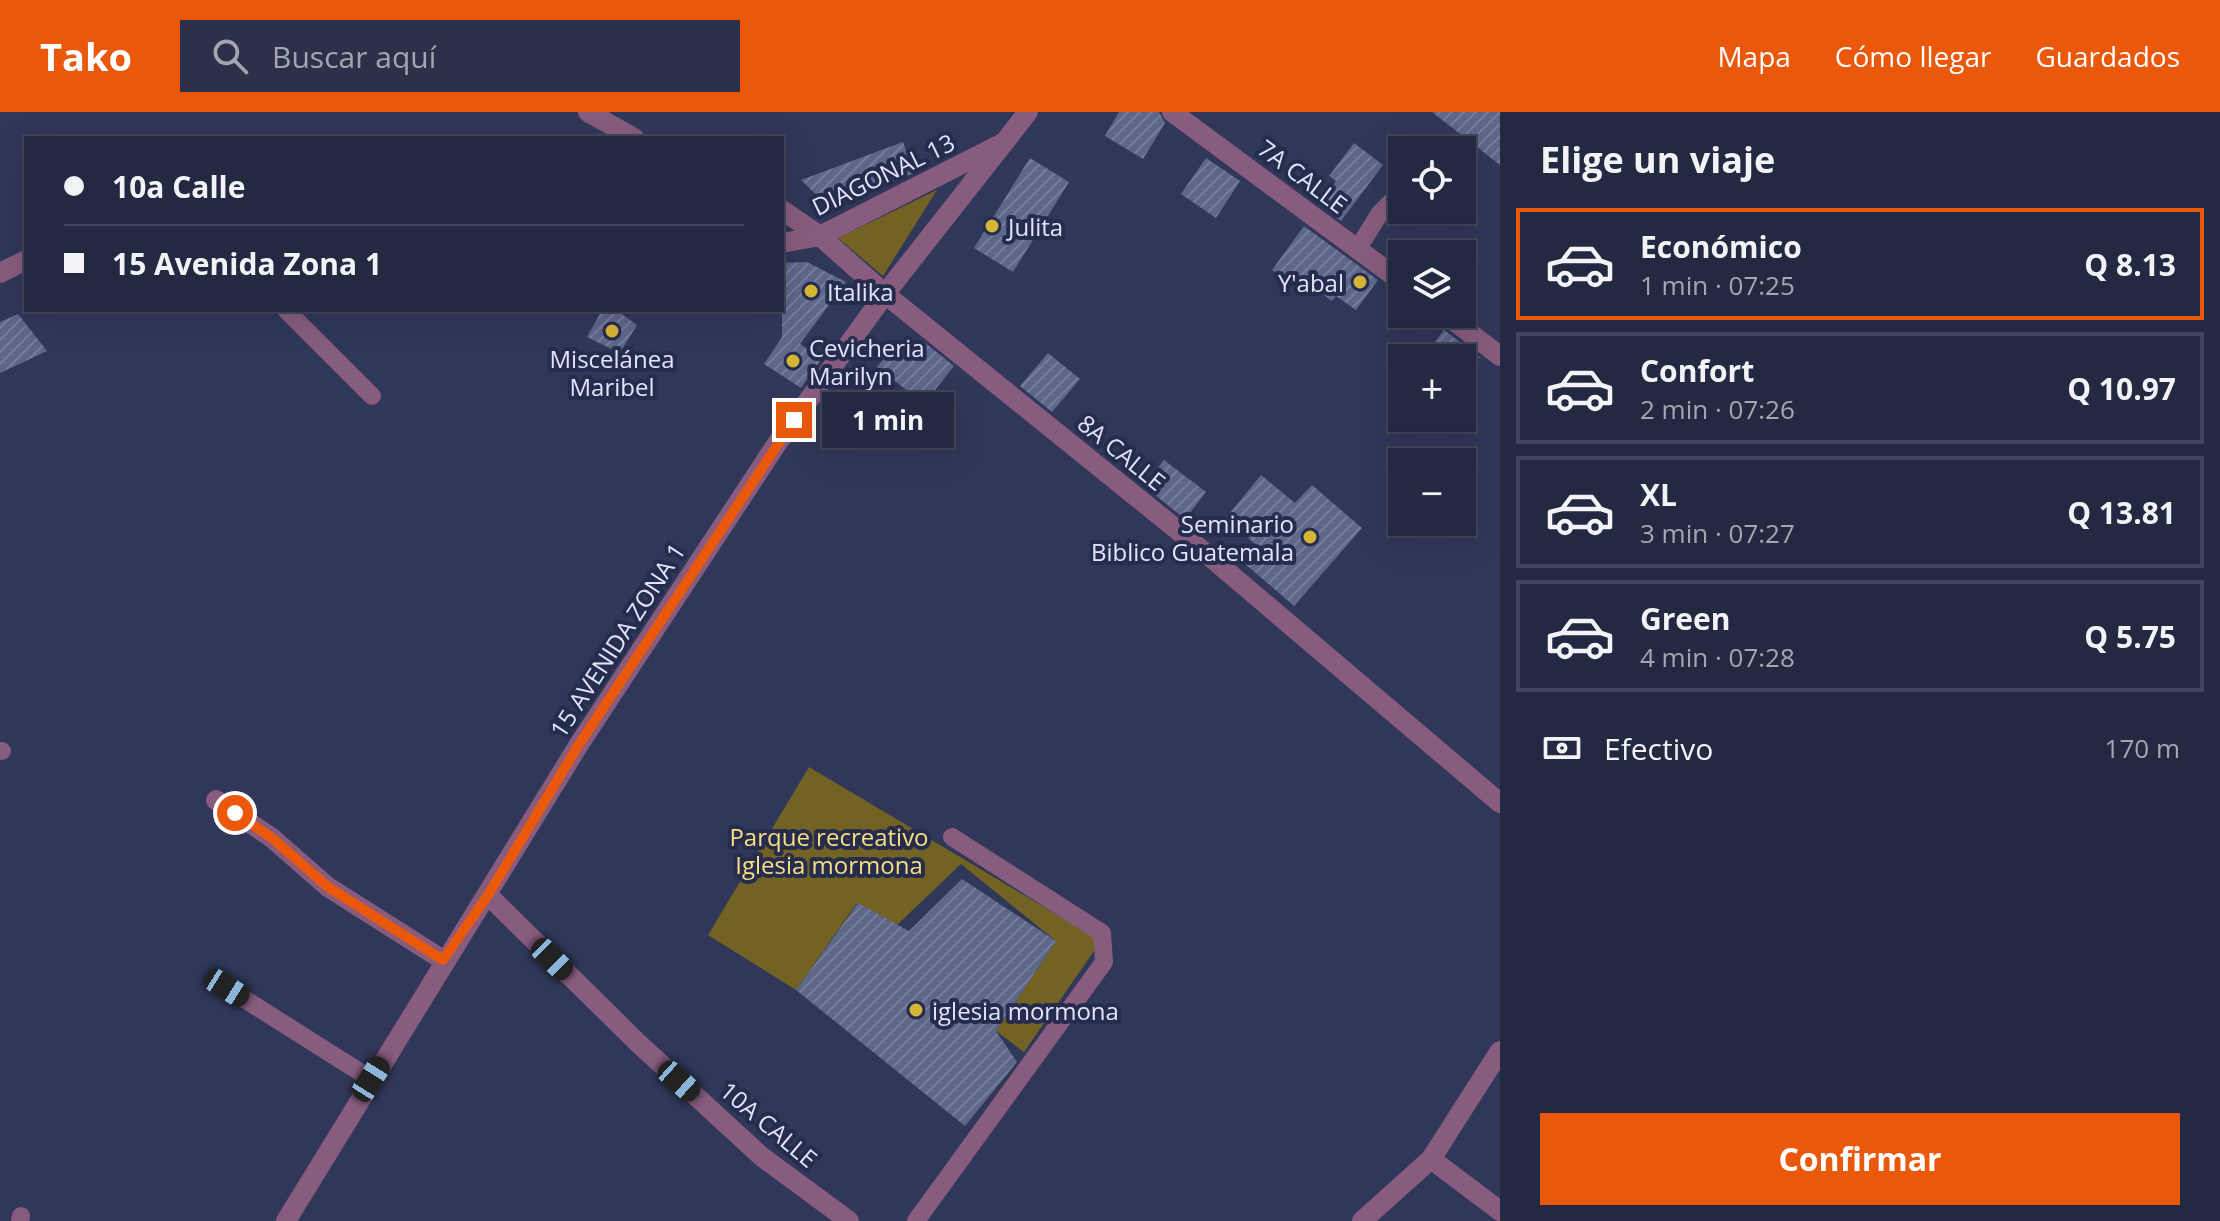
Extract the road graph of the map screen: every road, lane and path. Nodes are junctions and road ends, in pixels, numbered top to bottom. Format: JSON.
{"nodes":[{"id":1,"x":588,"y":112,"type":"edge"},
{"id":2,"x":1028,"y":112,"type":"edge"},
{"id":3,"x":1172,"y":112,"type":"edge"},
{"id":4,"x":630,"y":136,"type":"edge"},
{"id":5,"x":1005,"y":142,"type":"junction"},
{"id":6,"x":1388,"y":205,"type":"edge"},
{"id":7,"x":784,"y":211,"type":"edge"},
{"id":8,"x":820,"y":236,"type":"junction"},
{"id":9,"x":784,"y":243,"type":"edge"},
{"id":10,"x":1357,"y":250,"type":"junction"},
{"id":11,"x":24,"y":261,"type":"edge"},
{"id":12,"x":1388,"y":272,"type":"edge"},
{"id":13,"x":0,"y":273,"type":"edge"},
{"id":14,"x":885,"y":294,"type":"junction"},
{"id":15,"x":288,"y":312,"type":"edge"},
{"id":16,"x":1463,"y":328,"type":"edge"},
{"id":17,"x":1500,"y":356,"type":"edge"},
{"id":18,"x":372,"y":396,"type":"dead end"},
{"id":19,"x":216,"y":800,"type":"dead end"},
{"id":20,"x":1500,"y":803,"type":"edge"},
{"id":21,"x":952,"y":837,"type":"dead end"},
{"id":22,"x":488,"y":895,"type":"junction"},
{"id":23,"x":443,"y":960,"type":"junction"},
{"id":24,"x":227,"y":988,"type":"dead end"},
{"id":25,"x":1500,"y":1051,"type":"edge"},
{"id":26,"x":371,"y":1079,"type":"junction"},
{"id":27,"x":1431,"y":1159,"type":"junction"},
{"id":28,"x":1500,"y":1211,"type":"edge"},
{"id":29,"x":286,"y":1221,"type":"edge"},
{"id":30,"x":849,"y":1221,"type":"edge"},
{"id":31,"x":916,"y":1221,"type":"edge"},
{"id":32,"x":1362,"y":1221,"type":"edge"}],
"edges":[{"from":1,"to":4,"type":"street"},
{"from":2,"to":5,"type":"street","name":"15 AVENIDA ZONA 1"},
{"from":3,"to":10,"type":"street","name":"7A CALLE"},
{"from":5,"to":8,"type":"street","name":"DIAGONAL 13"},
{"from":5,"to":14,"type":"street","name":"15 AVENIDA ZONA 1"},
{"from":6,"to":10,"type":"lane"},
{"from":7,"to":8,"type":"street","name":"8A CALLE"},
{"from":8,"to":9,"type":"street","name":"DIAGONAL 13"},
{"from":8,"to":14,"type":"street","name":"8A CALLE"},
{"from":10,"to":12,"type":"street","name":"7A CALLE"},
{"from":11,"to":13,"type":"street"},
{"from":14,"to":20,"type":"street","name":"8A CALLE"},
{"from":14,"to":22,"type":"street","name":"15 AVENIDA ZONA 1"},
{"from":15,"to":18,"type":"lane"},
{"from":16,"to":17,"type":"street"},
{"from":19,"to":23,"type":"street"},
{"from":21,"to":31,"type":"lane"},
{"from":22,"to":23,"type":"street","name":"15 AVENIDA ZONA 1"},
{"from":22,"to":30,"type":"street","name":"10A CALLE"},
{"from":23,"to":26,"type":"street","name":"15 AVENIDA ZONA 1"},
{"from":24,"to":26,"type":"lane"},
{"from":25,"to":27,"type":"street"},
{"from":26,"to":29,"type":"street","name":"15 AVENIDA ZONA 1"},
{"from":27,"to":28,"type":"street"},
{"from":27,"to":32,"type":"street"}]}
